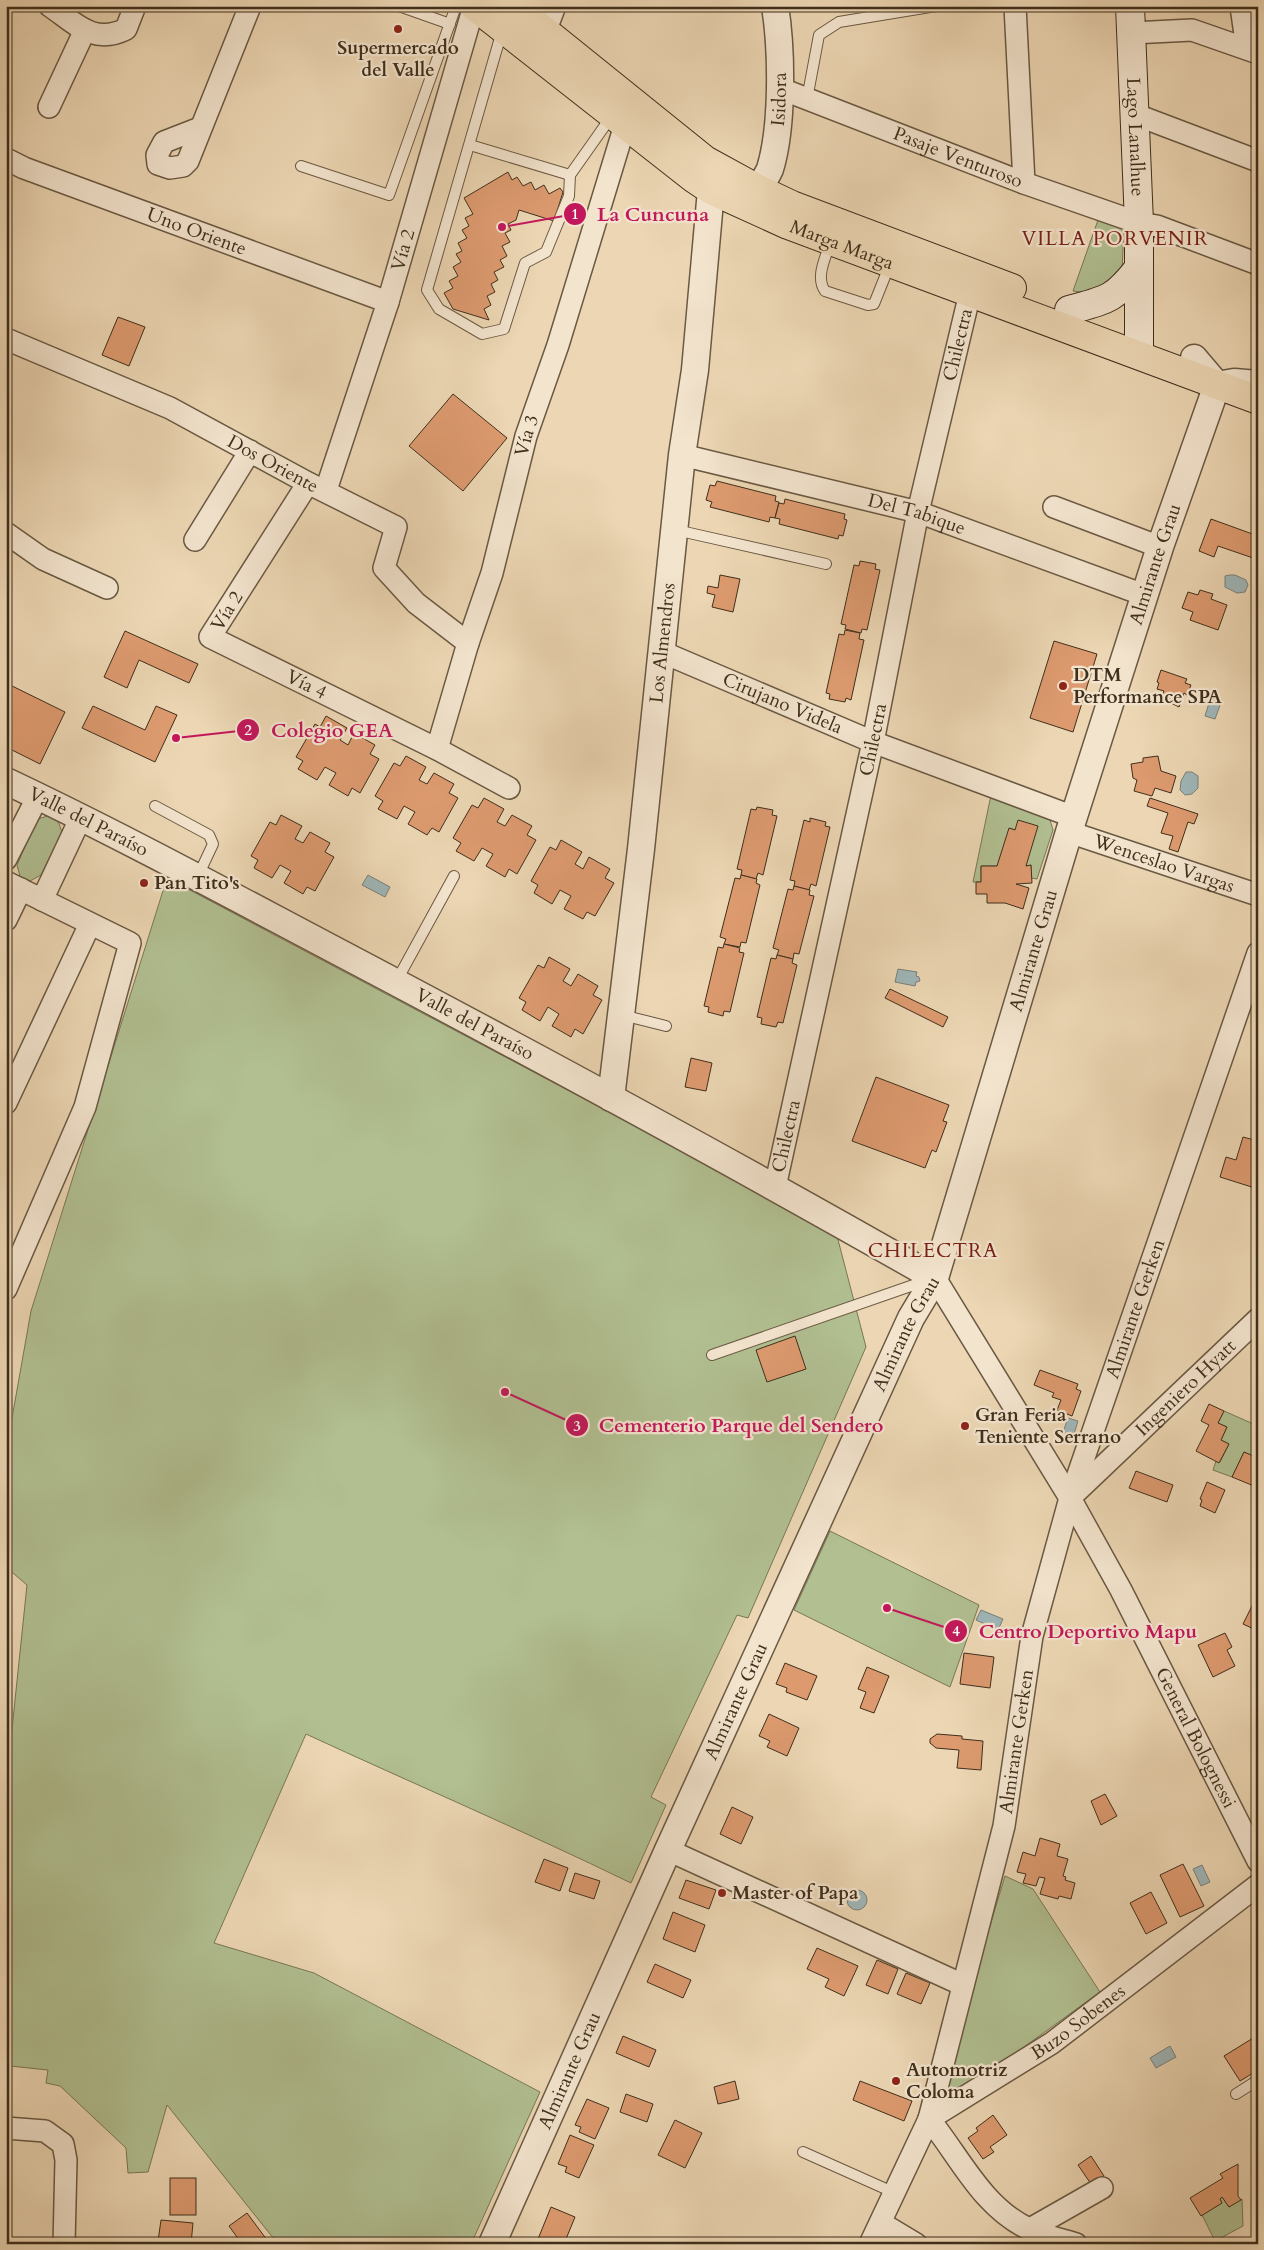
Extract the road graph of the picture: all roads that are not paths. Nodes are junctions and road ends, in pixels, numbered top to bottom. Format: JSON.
{"nodes":[{"id":1,"x":50,"y":6,"type":"edge"},
{"id":2,"x":135,"y":6,"type":"edge"},
{"id":3,"x":250,"y":6,"type":"edge"},
{"id":4,"x":399,"y":6,"type":"edge"},
{"id":5,"x":456,"y":6,"type":"edge"},
{"id":6,"x":555,"y":6,"type":"edge"},
{"id":7,"x":775,"y":6,"type":"edge"},
{"id":8,"x":936,"y":6,"type":"edge"},
{"id":9,"x":1015,"y":6,"type":"edge"},
{"id":10,"x":1241,"y":6,"type":"edge"},
{"id":11,"x":490,"y":13,"type":"edge"},
{"id":12,"x":1131,"y":20,"type":"edge"},
{"id":13,"x":450,"y":24,"type":"junction"},
{"id":14,"x":85,"y":30,"type":"junction"},
{"id":15,"x":545,"y":32,"type":"junction"},
{"id":16,"x":1252,"y":51,"type":"edge"},
{"id":17,"x":779,"y":88,"type":"junction"},
{"id":18,"x":807,"y":99,"type":"junction"},
{"id":19,"x":50,"y":107,"type":"dead end"},
{"id":20,"x":1134,"y":114,"type":"junction"},
{"id":21,"x":618,"y":120,"type":"junction"},
{"id":22,"x":200,"y":128,"type":"dead end"},
{"id":23,"x":470,"y":145,"type":"junction"},
{"id":24,"x":6,"y":159,"type":"edge"},
{"id":25,"x":1258,"y":161,"type":"edge"},
{"id":26,"x":301,"y":166,"type":"dead end"},
{"id":27,"x":570,"y":175,"type":"junction"},
{"id":28,"x":1024,"y":183,"type":"junction"},
{"id":29,"x":711,"y":190,"type":"junction"},
{"id":30,"x":758,"y":190,"type":"junction"},
{"id":31,"x":1139,"y":223,"type":"junction"},
{"id":32,"x":831,"y":242,"type":"junction"},
{"id":33,"x":890,"y":263,"type":"junction"},
{"id":34,"x":1258,"y":264,"type":"edge"},
{"id":35,"x":1138,"y":269,"type":"junction"},
{"id":36,"x":970,"y":293,"type":"junction"},
{"id":37,"x":388,"y":302,"type":"junction"},
{"id":38,"x":1069,"y":310,"type":"junction"},
{"id":39,"x":6,"y":339,"type":"edge"},
{"id":40,"x":1139,"y":346,"type":"junction"},
{"id":41,"x":1194,"y":358,"type":"junction"},
{"id":42,"x":1258,"y":383,"type":"edge"},
{"id":43,"x":1217,"y":385,"type":"junction"},
{"id":44,"x":1258,"y":400,"type":"edge"},
{"id":45,"x":250,"y":451,"type":"junction"},
{"id":46,"x":682,"y":455,"type":"junction"},
{"id":47,"x":317,"y":487,"type":"junction"},
{"id":48,"x":1054,"y":507,"type":"dead end"},
{"id":49,"x":918,"y":512,"type":"junction"},
{"id":50,"x":675,"y":530,"type":"junction"},
{"id":51,"x":6,"y":533,"type":"edge"},
{"id":52,"x":194,"y":540,"type":"dead end"},
{"id":53,"x":1160,"y":547,"type":"junction"},
{"id":54,"x":826,"y":564,"type":"dead end"},
{"id":55,"x":107,"y":588,"type":"dead end"},
{"id":56,"x":1144,"y":595,"type":"junction"},
{"id":57,"x":210,"y":637,"type":"joint"},
{"id":58,"x":468,"y":643,"type":"junction"},
{"id":59,"x":662,"y":652,"type":"junction"},
{"id":60,"x":873,"y":742,"type":"junction"},
{"id":61,"x":437,"y":749,"type":"junction"},
{"id":62,"x":6,"y":781,"type":"edge"},
{"id":63,"x":509,"y":788,"type":"dead end"},
{"id":64,"x":38,"y":796,"type":"junction"},
{"id":65,"x":155,"y":806,"type":"dead end"},
{"id":66,"x":81,"y":817,"type":"junction"},
{"id":67,"x":1071,"y":824,"type":"junction"},
{"id":68,"x":6,"y":859,"type":"edge"},
{"id":69,"x":454,"y":876,"type":"dead end"},
{"id":70,"x":198,"y":878,"type":"junction"},
{"id":71,"x":13,"y":886,"type":"edge"},
{"id":72,"x":1258,"y":895,"type":"edge"},
{"id":73,"x":42,"y":900,"type":"junction"},
{"id":74,"x":6,"y":920,"type":"edge"},
{"id":75,"x":90,"y":924,"type":"junction"},
{"id":76,"x":1258,"y":953,"type":"edge"},
{"id":77,"x":396,"y":982,"type":"junction"},
{"id":78,"x":621,"y":1015,"type":"junction"},
{"id":79,"x":666,"y":1026,"type":"dead end"},
{"id":80,"x":611,"y":1098,"type":"junction"},
{"id":81,"x":6,"y":1103,"type":"edge"},
{"id":82,"x":775,"y":1187,"type":"junction"},
{"id":83,"x":935,"y":1278,"type":"junction"},
{"id":84,"x":6,"y":1289,"type":"edge"},
{"id":85,"x":1258,"y":1320,"type":"edge"},
{"id":86,"x":712,"y":1355,"type":"dead end"},
{"id":87,"x":1070,"y":1498,"type":"junction"},
{"id":88,"x":668,"y":1850,"type":"junction"},
{"id":89,"x":1258,"y":1861,"type":"edge"},
{"id":90,"x":1258,"y":1885,"type":"edge"},
{"id":91,"x":963,"y":1985,"type":"junction"},
{"id":92,"x":1258,"y":2080,"type":"edge"},
{"id":93,"x":1236,"y":2094,"type":"dead end"},
{"id":94,"x":929,"y":2119,"type":"junction"},
{"id":95,"x":6,"y":2128,"type":"edge"},
{"id":96,"x":803,"y":2152,"type":"dead end"},
{"id":97,"x":1102,"y":2188,"type":"dead end"},
{"id":98,"x":895,"y":2193,"type":"junction"},
{"id":99,"x":881,"y":2223,"type":"junction"},
{"id":100,"x":1030,"y":2229,"type":"junction"},
{"id":101,"x":64,"y":2244,"type":"edge"},
{"id":102,"x":492,"y":2244,"type":"edge"},
{"id":103,"x":870,"y":2244,"type":"edge"},
{"id":104,"x":916,"y":2244,"type":"edge"},
{"id":105,"x":1076,"y":2244,"type":"edge"}],
"edges":[{"from":1,"to":14,"type":"street"},
{"from":2,"to":14,"type":"street"},
{"from":3,"to":22,"type":"street"},
{"from":4,"to":13,"type":"lane"},
{"from":5,"to":13,"type":"lane"},
{"from":6,"to":15,"type":"street"},
{"from":7,"to":17,"type":"street","name":"Isidora"},
{"from":8,"to":18,"type":"lane"},
{"from":9,"to":28,"type":"street"},
{"from":10,"to":16,"type":"street"},
{"from":11,"to":15,"type":"main road","name":"Marga Marga"},
{"from":11,"to":21,"type":"main road","name":"Marga Marga"},
{"from":11,"to":23,"type":"lane"},
{"from":11,"to":37,"type":"street","name":"Vía 2"},
{"from":12,"to":16,"type":"street"},
{"from":12,"to":20,"type":"main road","name":"Lago Lanalhue"},
{"from":13,"to":26,"type":"lane"},
{"from":14,"to":19,"type":"street"},
{"from":15,"to":30,"type":"main road","name":"Marga Marga"},
{"from":17,"to":18,"type":"street","name":"Pasaje Venturoso"},
{"from":17,"to":30,"type":"street","name":"Isidora"},
{"from":18,"to":28,"type":"street","name":"Pasaje Venturoso"},
{"from":20,"to":25,"type":"street"},
{"from":20,"to":31,"type":"main road","name":"Lago Lanalhue"},
{"from":21,"to":27,"type":"lane"},
{"from":21,"to":29,"type":"main road","name":"Marga Marga"},
{"from":21,"to":58,"type":"street","name":"Vía 3"},
{"from":23,"to":27,"type":"lane"},
{"from":23,"to":27,"type":"lane"},
{"from":24,"to":37,"type":"street","name":"Uno Oriente"},
{"from":28,"to":31,"type":"street","name":"Pasaje Venturoso"},
{"from":29,"to":30,"type":"main road"},
{"from":29,"to":32,"type":"main road","name":"Marga Marga"},
{"from":29,"to":46,"type":"street","name":"Los Almendros"},
{"from":30,"to":38,"type":"main road","name":"Marga Marga"},
{"from":31,"to":34,"type":"street","name":"Pasaje Venturoso"},
{"from":31,"to":35,"type":"main road","name":"Lago Lanalhue"},
{"from":32,"to":33,"type":"main road","name":"Marga Marga"},
{"from":32,"to":33,"type":"lane"},
{"from":33,"to":36,"type":"main road","name":"Marga Marga"},
{"from":35,"to":38,"type":"main road"},
{"from":35,"to":40,"type":"main road","name":"Lago Lanalhue"},
{"from":36,"to":40,"type":"main road","name":"Marga Marga"},
{"from":36,"to":49,"type":"street","name":"Chilectra"},
{"from":37,"to":47,"type":"street","name":"Vía 2"},
{"from":38,"to":40,"type":"main road","name":"Marga Marga"},
{"from":39,"to":45,"type":"street","name":"Dos Oriente"},
{"from":40,"to":41,"type":"main road","name":"Marga Marga"},
{"from":40,"to":43,"type":"main road","name":"Marga Marga"},
{"from":41,"to":42,"type":"main road","name":"Marga Marga"},
{"from":41,"to":43,"type":"street"},
{"from":42,"to":43,"type":"street"},
{"from":43,"to":44,"type":"main road","name":"Marga Marga"},
{"from":43,"to":53,"type":"street","name":"Almirante Grau"},
{"from":45,"to":47,"type":"street","name":"Dos Oriente"},
{"from":45,"to":52,"type":"street"},
{"from":46,"to":49,"type":"street","name":"Del Tabique"},
{"from":46,"to":50,"type":"street","name":"Los Almendros"},
{"from":47,"to":57,"type":"street","name":"Vía 2"},
{"from":47,"to":58,"type":"street","name":"Dos Oriente"},
{"from":48,"to":53,"type":"street"},
{"from":49,"to":56,"type":"street","name":"Del Tabique"},
{"from":49,"to":60,"type":"street","name":"Chilectra"},
{"from":50,"to":54,"type":"lane"},
{"from":50,"to":59,"type":"street","name":"Los Almendros"},
{"from":51,"to":55,"type":"street"},
{"from":53,"to":56,"type":"street","name":"Almirante Grau"},
{"from":56,"to":67,"type":"street","name":"Almirante Grau"},
{"from":57,"to":61,"type":"street","name":"Vía 4"},
{"from":58,"to":61,"type":"street","name":"Vía 3"},
{"from":59,"to":60,"type":"street","name":"Cirujano Videla"},
{"from":59,"to":78,"type":"street","name":"Los Almendros"},
{"from":60,"to":67,"type":"street","name":"Cirujano Videla"},
{"from":60,"to":82,"type":"street","name":"Chilectra"},
{"from":61,"to":63,"type":"street","name":"Vía 4"},
{"from":62,"to":64,"type":"street","name":"Valle del Paraíso"},
{"from":64,"to":66,"type":"street","name":"Valle del Paraíso"},
{"from":64,"to":68,"type":"street"},
{"from":65,"to":70,"type":"lane"},
{"from":66,"to":70,"type":"street","name":"Valle del Paraíso"},
{"from":66,"to":73,"type":"street"},
{"from":67,"to":72,"type":"street","name":"Wenceslao Vargas"},
{"from":67,"to":83,"type":"street","name":"Almirante Grau"},
{"from":69,"to":77,"type":"lane"},
{"from":70,"to":77,"type":"street","name":"Valle del Paraíso"},
{"from":71,"to":73,"type":"street"},
{"from":71,"to":74,"type":"street"},
{"from":73,"to":75,"type":"street"},
{"from":75,"to":81,"type":"street"},
{"from":75,"to":84,"type":"street"},
{"from":76,"to":87,"type":"street","name":"Almirante Gerken"},
{"from":77,"to":80,"type":"street","name":"Valle del Paraíso"},
{"from":78,"to":79,"type":"lane"},
{"from":78,"to":80,"type":"street","name":"Los Almendros"},
{"from":80,"to":82,"type":"street","name":"Valle del Paraíso"},
{"from":82,"to":83,"type":"street","name":"Valle del Paraíso"},
{"from":83,"to":86,"type":"lane"},
{"from":83,"to":87,"type":"street","name":"General Bolognessi"},
{"from":83,"to":88,"type":"street","name":"Almirante Grau"},
{"from":85,"to":87,"type":"street","name":"Ingeniero Hyatt"},
{"from":87,"to":89,"type":"street","name":"General Bolognessi"},
{"from":87,"to":91,"type":"street","name":"Almirante Gerken"},
{"from":88,"to":91,"type":"street"},
{"from":88,"to":102,"type":"street","name":"Almirante Grau"},
{"from":90,"to":94,"type":"street","name":"Buzo Sobenes"},
{"from":91,"to":94,"type":"street","name":"Almirante Gerken"},
{"from":92,"to":93,"type":"lane"},
{"from":94,"to":98,"type":"street","name":"Almirante Gerken"},
{"from":94,"to":100,"type":"street"},
{"from":95,"to":101,"type":"street"},
{"from":96,"to":98,"type":"lane"},
{"from":97,"to":100,"type":"street"},
{"from":98,"to":99,"type":"street","name":"Almirante Gerken"},
{"from":99,"to":103,"type":"street","name":"Almirante Gerken"},
{"from":99,"to":104,"type":"street"},
{"from":100,"to":105,"type":"street"}]}
